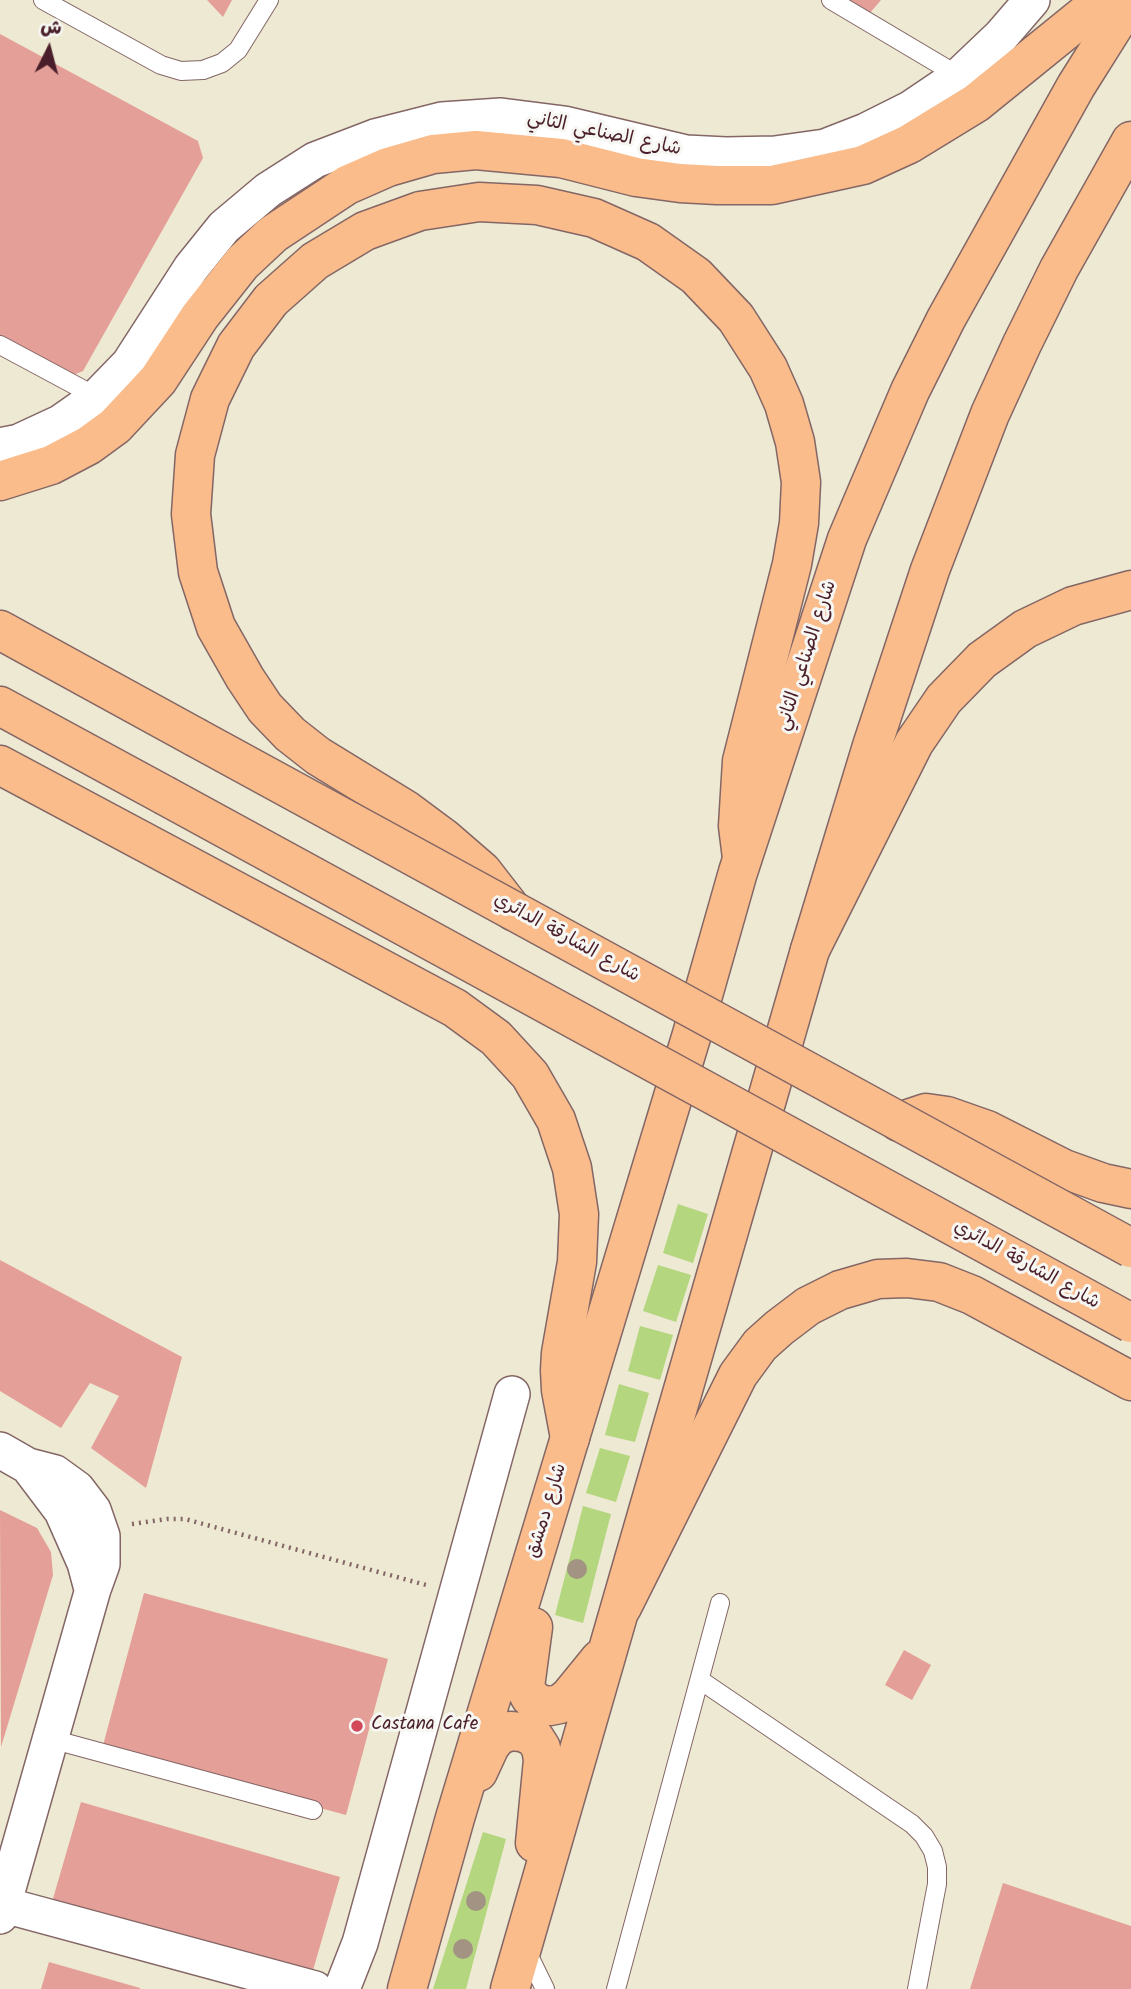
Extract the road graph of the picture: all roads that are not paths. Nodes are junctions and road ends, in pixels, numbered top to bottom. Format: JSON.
{"nodes":[{"id":1,"x":43,"y":0,"type":"edge"},
{"id":2,"x":269,"y":0,"type":"edge"},
{"id":3,"x":831,"y":0,"type":"edge"},
{"id":4,"x":1032,"y":0,"type":"edge"},
{"id":5,"x":1103,"y":0,"type":"edge"},
{"id":6,"x":1130,"y":0,"type":"edge"},
{"id":7,"x":959,"y":76,"type":"junction"},
{"id":8,"x":1131,"y":141,"type":"edge"},
{"id":9,"x":0,"y":345,"type":"edge"},
{"id":10,"x":97,"y":397,"type":"junction"},
{"id":11,"x":0,"y":446,"type":"edge"},
{"id":12,"x":0,"y":481,"type":"edge"},
{"id":13,"x":1131,"y":590,"type":"edge"},
{"id":14,"x":0,"y":630,"type":"edge"},
{"id":15,"x":0,"y":706,"type":"edge"},
{"id":16,"x":0,"y":765,"type":"edge"},
{"id":17,"x":742,"y":858,"type":"junction"},
{"id":18,"x":513,"y":911,"type":"junction"},
{"id":19,"x":810,"y":950,"type":"junction"},
{"id":20,"x":692,"y":1034,"type":"joint"},
{"id":21,"x":899,"y":1122,"type":"junction"},
{"id":22,"x":1131,"y":1189,"type":"edge"},
{"id":23,"x":1131,"y":1248,"type":"edge"},
{"id":24,"x":1131,"y":1323,"type":"edge"},
{"id":25,"x":1131,"y":1381,"type":"edge"},
{"id":26,"x":512,"y":1394,"type":"dead end"},
{"id":27,"x":570,"y":1438,"type":"junction"},
{"id":28,"x":14,"y":1458,"type":"edge"},
{"id":29,"x":553,"y":1493,"type":"junction"},
{"id":30,"x":93,"y":1589,"type":"junction"},
{"id":31,"x":720,"y":1603,"type":"dead end"},
{"id":32,"x":622,"y":1607,"type":"junction"},
{"id":33,"x":609,"y":1648,"type":"junction"},
{"id":34,"x":700,"y":1680,"type":"junction"},
{"id":35,"x":51,"y":1739,"type":"junction"},
{"id":36,"x":313,"y":1810,"type":"dead end"},
{"id":37,"x":456,"y":1818,"type":"junction"},
{"id":38,"x":2,"y":1911,"type":"edge"},
{"id":39,"x":524,"y":1946,"type":"junction"},
{"id":40,"x":315,"y":1989,"type":"edge"},
{"id":41,"x":342,"y":1989,"type":"edge"},
{"id":42,"x":407,"y":1989,"type":"edge"},
{"id":43,"x":510,"y":1989,"type":"edge"},
{"id":44,"x":545,"y":1989,"type":"edge"},
{"id":45,"x":616,"y":1989,"type":"edge"},
{"id":46,"x":917,"y":1989,"type":"edge"}],
"edges":[{"from":1,"to":2,"type":"lane"},
{"from":3,"to":7,"type":"lane"},
{"from":4,"to":7,"type":"street","name":"شارع الصناعي الثاني"},
{"from":5,"to":12,"type":"main road"},
{"from":6,"to":17,"type":"main road","name":"شارع الصناعي الثاني"},
{"from":7,"to":10,"type":"street","name":"شارع الصناعي الثاني"},
{"from":8,"to":19,"type":"main road"},
{"from":9,"to":10,"type":"lane"},
{"from":10,"to":11,"type":"street","name":"شارع الصناعي الثاني"},
{"from":13,"to":19,"type":"main road"},
{"from":14,"to":18,"type":"main road","name":"شارع الشارقة الدائري","bridge":true},
{"from":15,"to":24,"type":"main road","name":"شارع الشارقة الدائري","bridge":true},
{"from":16,"to":27,"type":"main road"},
{"from":17,"to":18,"type":"main road"},
{"from":17,"to":20,"type":"main road","name":"شارع الصناعي الثاني"},
{"from":18,"to":21,"type":"main road","name":"شارع الشارقة الدائري","bridge":true},
{"from":19,"to":32,"type":"main road"},
{"from":20,"to":27,"type":"main road","name":"شارع دمشق"},
{"from":21,"to":22,"type":"main road"},
{"from":21,"to":23,"type":"main road","name":"شارع الشارقة الدائري","bridge":true},
{"from":25,"to":32,"type":"main road"},
{"from":26,"to":41,"type":"street"},
{"from":27,"to":29,"type":"main road","name":"شارع دمشق"},
{"from":28,"to":30,"type":"street"},
{"from":28,"to":30,"type":"street"},
{"from":29,"to":33,"type":"main road"},
{"from":29,"to":37,"type":"main road","name":"شارع دمشق"},
{"from":30,"to":35,"type":"street"},
{"from":31,"to":34,"type":"lane"},
{"from":32,"to":33,"type":"main road"},
{"from":33,"to":39,"type":"main road"},
{"from":34,"to":45,"type":"lane"},
{"from":34,"to":46,"type":"lane"},
{"from":35,"to":36,"type":"lane"},
{"from":35,"to":38,"type":"street"},
{"from":37,"to":39,"type":"main road"},
{"from":37,"to":42,"type":"main road","name":"شارع دمشق"},
{"from":38,"to":40,"type":"street"},
{"from":39,"to":43,"type":"main road"},
{"from":39,"to":44,"type":"lane"}]}
